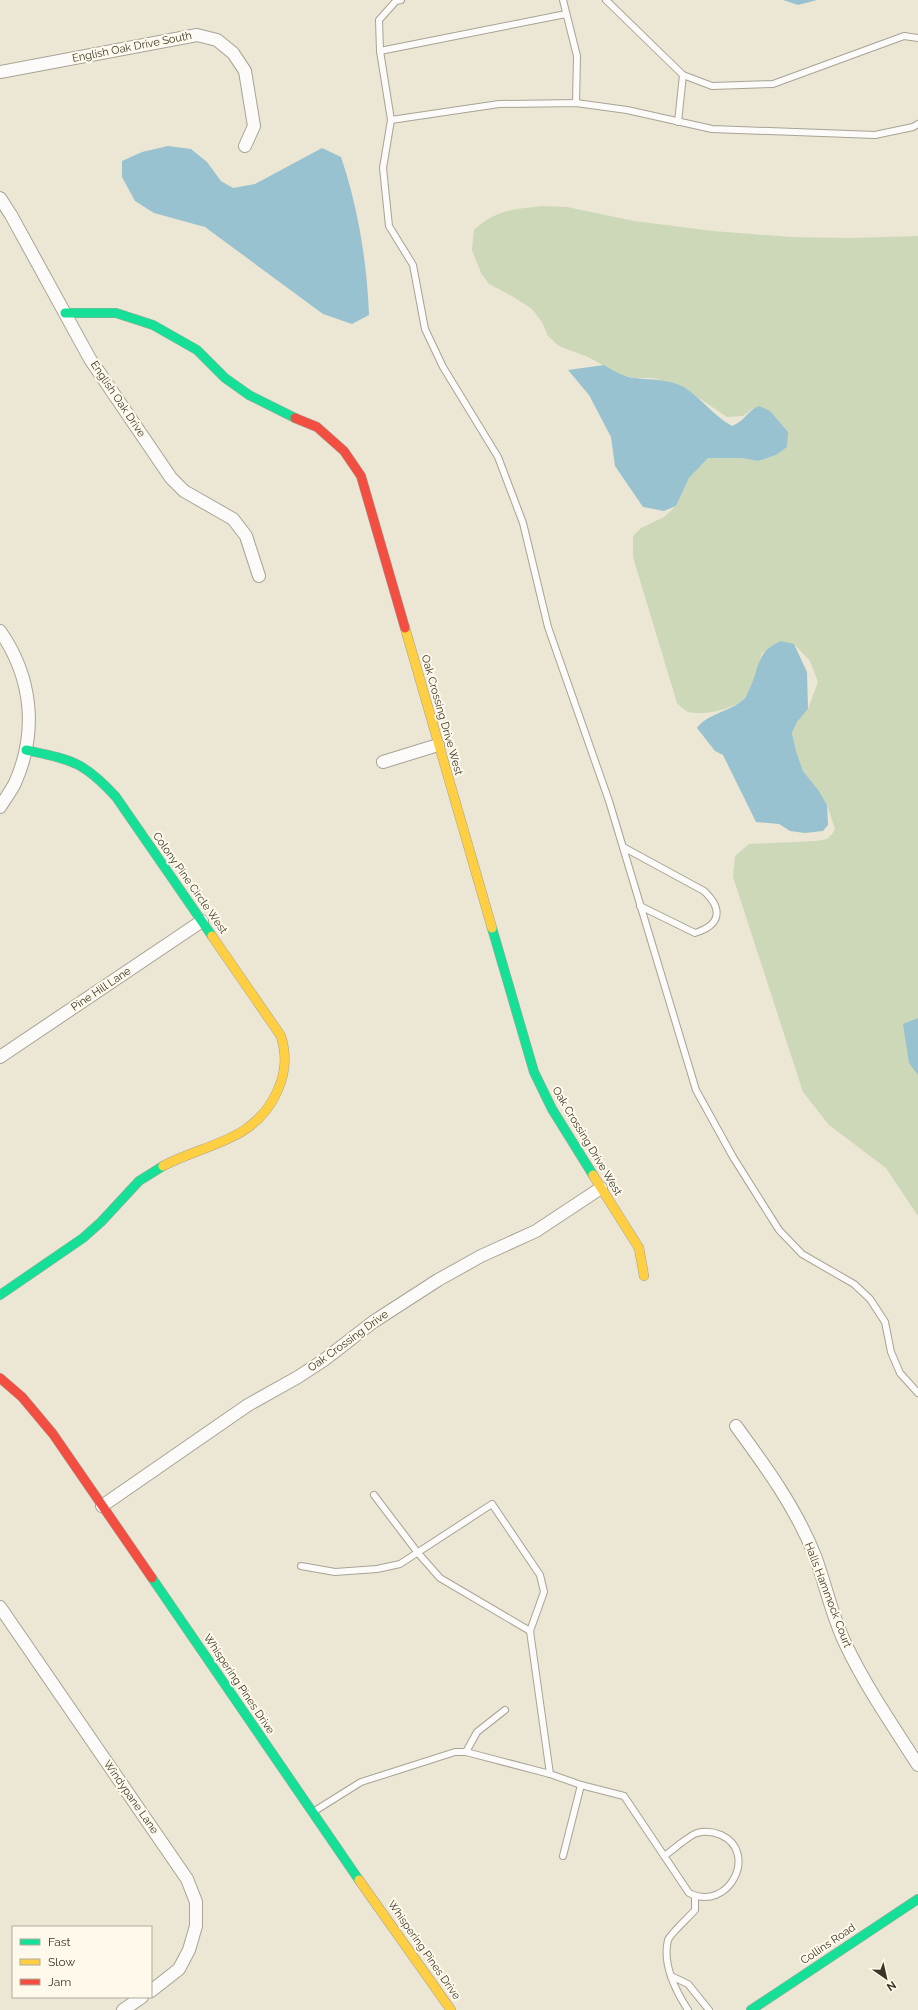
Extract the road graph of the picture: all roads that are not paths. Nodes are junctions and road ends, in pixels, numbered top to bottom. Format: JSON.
{"nodes":[{"id":1,"x":401,"y":0,"type":"edge"},
{"id":2,"x":563,"y":0,"type":"edge"},
{"id":3,"x":606,"y":0,"type":"edge"},
{"id":4,"x":566,"y":14,"type":"junction"},
{"id":5,"x":918,"y":38,"type":"edge"},
{"id":6,"x":380,"y":52,"type":"junction"},
{"id":7,"x":0,"y":72,"type":"edge"},
{"id":8,"x":683,"y":75,"type":"junction"},
{"id":9,"x":576,"y":103,"type":"junction"},
{"id":10,"x":391,"y":120,"type":"junction"},
{"id":11,"x":678,"y":122,"type":"junction"},
{"id":12,"x":918,"y":124,"type":"edge"},
{"id":13,"x":246,"y":146,"type":"dead end"},
{"id":14,"x":0,"y":198,"type":"edge"},
{"id":15,"x":65,"y":313,"type":"junction"},
{"id":16,"x":259,"y":576,"type":"dead end"},
{"id":17,"x":0,"y":631,"type":"edge"},
{"id":18,"x":438,"y":745,"type":"junction"},
{"id":19,"x":26,"y":750,"type":"junction"},
{"id":20,"x":383,"y":762,"type":"dead end"},
{"id":21,"x":0,"y":807,"type":"edge"},
{"id":22,"x":623,"y":848,"type":"junction"},
{"id":23,"x":640,"y":906,"type":"junction"},
{"id":24,"x":202,"y":921,"type":"junction"},
{"id":25,"x":0,"y":1057,"type":"edge"},
{"id":26,"x":601,"y":1188,"type":"junction"},
{"id":27,"x":644,"y":1276,"type":"dead end"},
{"id":28,"x":0,"y":1295,"type":"edge"},
{"id":29,"x":0,"y":1378,"type":"edge"},
{"id":30,"x":918,"y":1393,"type":"edge"},
{"id":31,"x":736,"y":1426,"type":"dead end"},
{"id":32,"x":374,"y":1495,"type":"dead end"},
{"id":33,"x":102,"y":1506,"type":"junction"},
{"id":34,"x":418,"y":1553,"type":"junction"},
{"id":35,"x":300,"y":1566,"type":"dead end"},
{"id":36,"x":0,"y":1607,"type":"edge"},
{"id":37,"x":530,"y":1632,"type":"junction"},
{"id":38,"x":505,"y":1710,"type":"dead end"},
{"id":39,"x":466,"y":1752,"type":"junction"},
{"id":40,"x":918,"y":1765,"type":"edge"},
{"id":41,"x":550,"y":1774,"type":"junction"},
{"id":42,"x":580,"y":1785,"type":"junction"},
{"id":43,"x":312,"y":1813,"type":"junction"},
{"id":44,"x":563,"y":1856,"type":"dead end"},
{"id":45,"x":664,"y":1856,"type":"junction"},
{"id":46,"x":695,"y":1896,"type":"junction"},
{"id":47,"x":918,"y":1899,"type":"edge"},
{"id":48,"x":671,"y":1976,"type":"junction"},
{"id":49,"x":152,"y":1990,"type":"edge"},
{"id":50,"x":140,"y":1998,"type":"edge"},
{"id":51,"x":122,"y":2010,"type":"edge"},
{"id":52,"x":451,"y":2010,"type":"edge"},
{"id":53,"x":688,"y":2010,"type":"edge"},
{"id":54,"x":709,"y":2010,"type":"edge"},
{"id":55,"x":751,"y":2010,"type":"edge"}],
"edges":[{"from":1,"to":6,"type":"lane"},
{"from":2,"to":4,"type":"lane"},
{"from":3,"to":8,"type":"lane"},
{"from":4,"to":6,"type":"lane"},
{"from":4,"to":9,"type":"lane"},
{"from":5,"to":8,"type":"lane"},
{"from":6,"to":10,"type":"lane"},
{"from":7,"to":13,"type":"street","name":"English Oak Drive South"},
{"from":8,"to":11,"type":"lane"},
{"from":9,"to":10,"type":"lane"},
{"from":9,"to":11,"type":"lane"},
{"from":10,"to":22,"type":"lane"},
{"from":11,"to":12,"type":"lane"},
{"from":14,"to":15,"type":"street","name":"English Oak Drive"},
{"from":15,"to":16,"type":"street","name":"English Oak Drive"},
{"from":15,"to":18,"type":"street","name":"Oak Crossing Drive West"},
{"from":17,"to":19,"type":"street"},
{"from":18,"to":20,"type":"street"},
{"from":18,"to":26,"type":"street","name":"Oak Crossing Drive West"},
{"from":19,"to":21,"type":"street"},
{"from":19,"to":24,"type":"street","name":"Colony Pine Circle West"},
{"from":22,"to":23,"type":"lane"},
{"from":22,"to":23,"type":"lane"},
{"from":23,"to":30,"type":"lane"},
{"from":24,"to":25,"type":"street","name":"Pine Hill Lane"},
{"from":24,"to":28,"type":"street","name":"Colony Pine Circle West"},
{"from":26,"to":27,"type":"street","name":"Oak Crossing Drive West"},
{"from":26,"to":33,"type":"street","name":"Oak Crossing Drive"},
{"from":29,"to":33,"type":"street","name":"Whispering Pines Drive"},
{"from":31,"to":40,"type":"street","name":"Halls Hammock Court"},
{"from":32,"to":34,"type":"lane"},
{"from":33,"to":43,"type":"street","name":"Whispering Pines Drive"},
{"from":34,"to":35,"type":"lane"},
{"from":34,"to":37,"type":"lane"},
{"from":34,"to":37,"type":"lane"},
{"from":36,"to":49,"type":"street","name":"Windypane Lane"},
{"from":37,"to":41,"type":"lane"},
{"from":38,"to":39,"type":"lane"},
{"from":39,"to":41,"type":"lane"},
{"from":39,"to":43,"type":"lane"},
{"from":41,"to":42,"type":"lane"},
{"from":42,"to":44,"type":"lane"},
{"from":42,"to":45,"type":"lane"},
{"from":43,"to":52,"type":"street","name":"Whispering Pines Drive"},
{"from":45,"to":46,"type":"lane"},
{"from":45,"to":46,"type":"lane"},
{"from":46,"to":48,"type":"lane"},
{"from":47,"to":55,"type":"street","name":"Collins Road"},
{"from":48,"to":53,"type":"lane"},
{"from":48,"to":54,"type":"lane"},
{"from":50,"to":51,"type":"street"}]}
